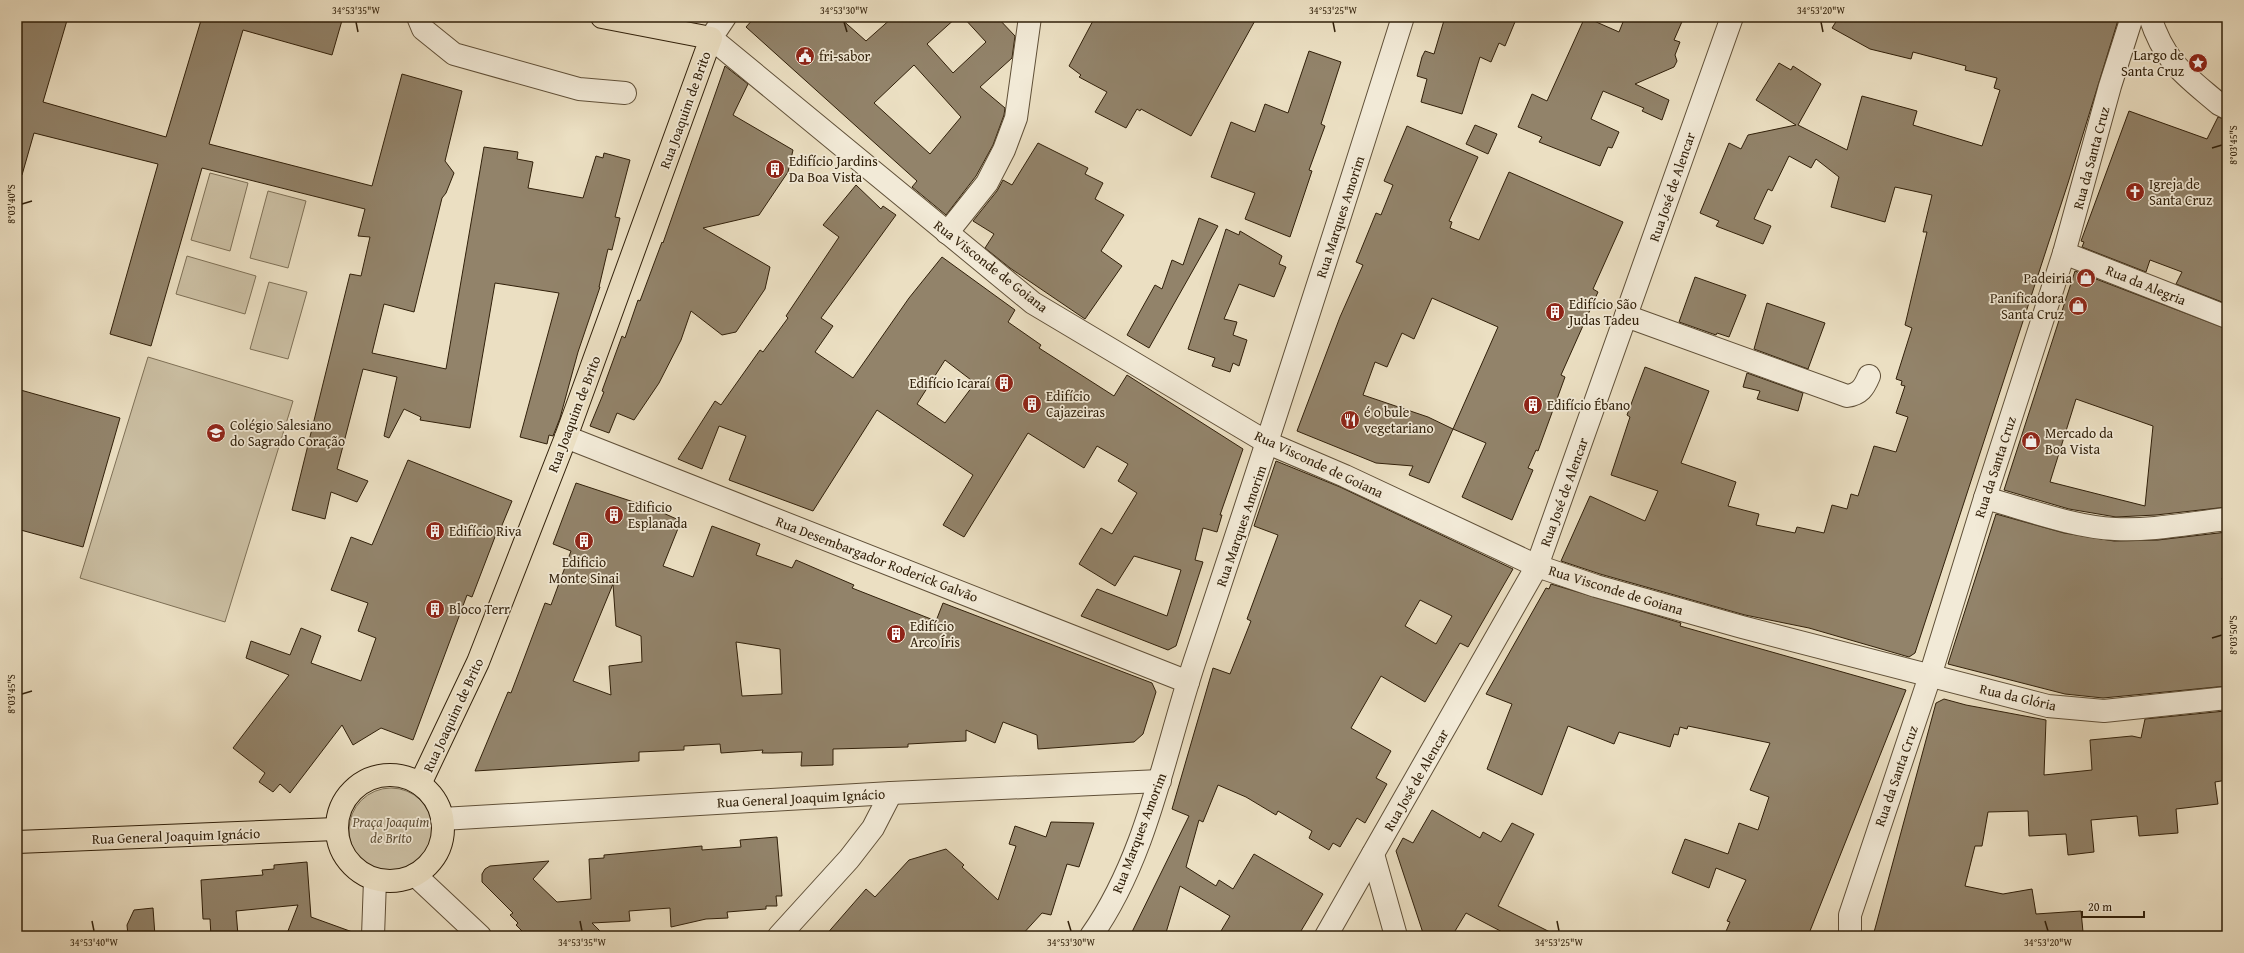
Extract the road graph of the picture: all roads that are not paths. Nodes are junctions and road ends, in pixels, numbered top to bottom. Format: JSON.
{"nodes":[{"id":1,"x":418,"y":17,"type":"edge"},
{"id":2,"x":602,"y":17,"type":"edge"},
{"id":3,"x":725,"y":17,"type":"edge"},
{"id":4,"x":1030,"y":17,"type":"edge"},
{"id":5,"x":1403,"y":17,"type":"edge"},
{"id":6,"x":1732,"y":17,"type":"edge"},
{"id":7,"x":2132,"y":17,"type":"edge"},
{"id":8,"x":2150,"y":17,"type":"edge"},
{"id":9,"x":711,"y":38,"type":"junction"},
{"id":10,"x":624,"y":93,"type":"dead end"},
{"id":11,"x":2224,"y":99,"type":"edge"},
{"id":12,"x":947,"y":233,"type":"junction"},
{"id":13,"x":2064,"y":253,"type":"junction"},
{"id":14,"x":1626,"y":316,"type":"junction"},
{"id":15,"x":2227,"y":317,"type":"edge"},
{"id":16,"x":1869,"y":376,"type":"dead end"},
{"id":17,"x":566,"y":437,"type":"junction"},
{"id":18,"x":1268,"y":443,"type":"junction"},
{"id":19,"x":1985,"y":498,"type":"junction"},
{"id":20,"x":2227,"y":519,"type":"edge"},
{"id":21,"x":1538,"y":566,"type":"junction"},
{"id":22,"x":1930,"y":676,"type":"junction"},
{"id":23,"x":1188,"y":682,"type":"junction"},
{"id":24,"x":2227,"y":698,"type":"edge"},
{"id":25,"x":1160,"y":781,"type":"junction"},
{"id":26,"x":420,"y":784,"type":"junction"},
{"id":27,"x":891,"y":793,"type":"junction"},
{"id":28,"x":442,"y":819,"type":"junction"},
{"id":29,"x":336,"y":829,"type":"junction"},
{"id":30,"x":17,"y":842,"type":"edge"},
{"id":31,"x":1373,"y":854,"type":"junction"},
{"id":32,"x":415,"y":875,"type":"junction"},
{"id":33,"x":375,"y":880,"type":"junction"},
{"id":34,"x":1850,"y":925,"type":"edge"},
{"id":35,"x":373,"y":936,"type":"edge"},
{"id":36,"x":480,"y":936,"type":"edge"},
{"id":37,"x":779,"y":936,"type":"edge"},
{"id":38,"x":1091,"y":936,"type":"edge"},
{"id":39,"x":1326,"y":936,"type":"edge"},
{"id":40,"x":1396,"y":936,"type":"edge"}],
"edges":[{"from":1,"to":10,"type":"street"},
{"from":2,"to":9,"type":"main road"},
{"from":3,"to":9,"type":"street"},
{"from":4,"to":12,"type":"street"},
{"from":5,"to":18,"type":"street","name":"Rua Marques Amorim"},
{"from":6,"to":14,"type":"street","name":"Rua José de Alencar"},
{"from":7,"to":13,"type":"street","name":"Rua da Santa Cruz"},
{"from":8,"to":11,"type":"street"},
{"from":9,"to":12,"type":"street","name":"Rua Visconde de Goiana"},
{"from":9,"to":17,"type":"main road","name":"Rua Joaquim de Brito"},
{"from":12,"to":18,"type":"street","name":"Rua Visconde de Goiana"},
{"from":13,"to":15,"type":"street","name":"Rua da Alegria"},
{"from":13,"to":19,"type":"street","name":"Rua da Santa Cruz"},
{"from":14,"to":16,"type":"street"},
{"from":14,"to":21,"type":"street","name":"Rua José de Alencar"},
{"from":17,"to":23,"type":"street","name":"Rua Desembargador Roderick Galvão"},
{"from":17,"to":26,"type":"main road","name":"Rua Joaquim de Brito"},
{"from":18,"to":21,"type":"street","name":"Rua Visconde de Goiana"},
{"from":18,"to":23,"type":"street","name":"Rua Marques Amorim"},
{"from":19,"to":20,"type":"street"},
{"from":19,"to":22,"type":"street","name":"Rua da Santa Cruz"},
{"from":21,"to":22,"type":"street","name":"Rua Visconde de Goiana"},
{"from":21,"to":31,"type":"street","name":"Rua José de Alencar"},
{"from":22,"to":24,"type":"street","name":"Rua da Glória"},
{"from":22,"to":34,"type":"street","name":"Rua da Santa Cruz"},
{"from":23,"to":25,"type":"street","name":"Rua Marques Amorim"},
{"from":25,"to":27,"type":"street","name":"Rua General Joaquim Ignácio"},
{"from":25,"to":38,"type":"street","name":"Rua Marques Amorim"},
{"from":26,"to":28,"type":"main road"},
{"from":26,"to":29,"type":"main road"},
{"from":27,"to":28,"type":"street","name":"Rua General Joaquim Ignácio"},
{"from":27,"to":37,"type":"street"},
{"from":28,"to":32,"type":"main road"},
{"from":29,"to":30,"type":"main road","name":"Rua General Joaquim Ignácio"},
{"from":29,"to":33,"type":"main road"},
{"from":31,"to":39,"type":"street","name":"Rua José de Alencar"},
{"from":31,"to":40,"type":"street"},
{"from":32,"to":33,"type":"main road"},
{"from":32,"to":36,"type":"street"},
{"from":33,"to":35,"type":"street"}]}
